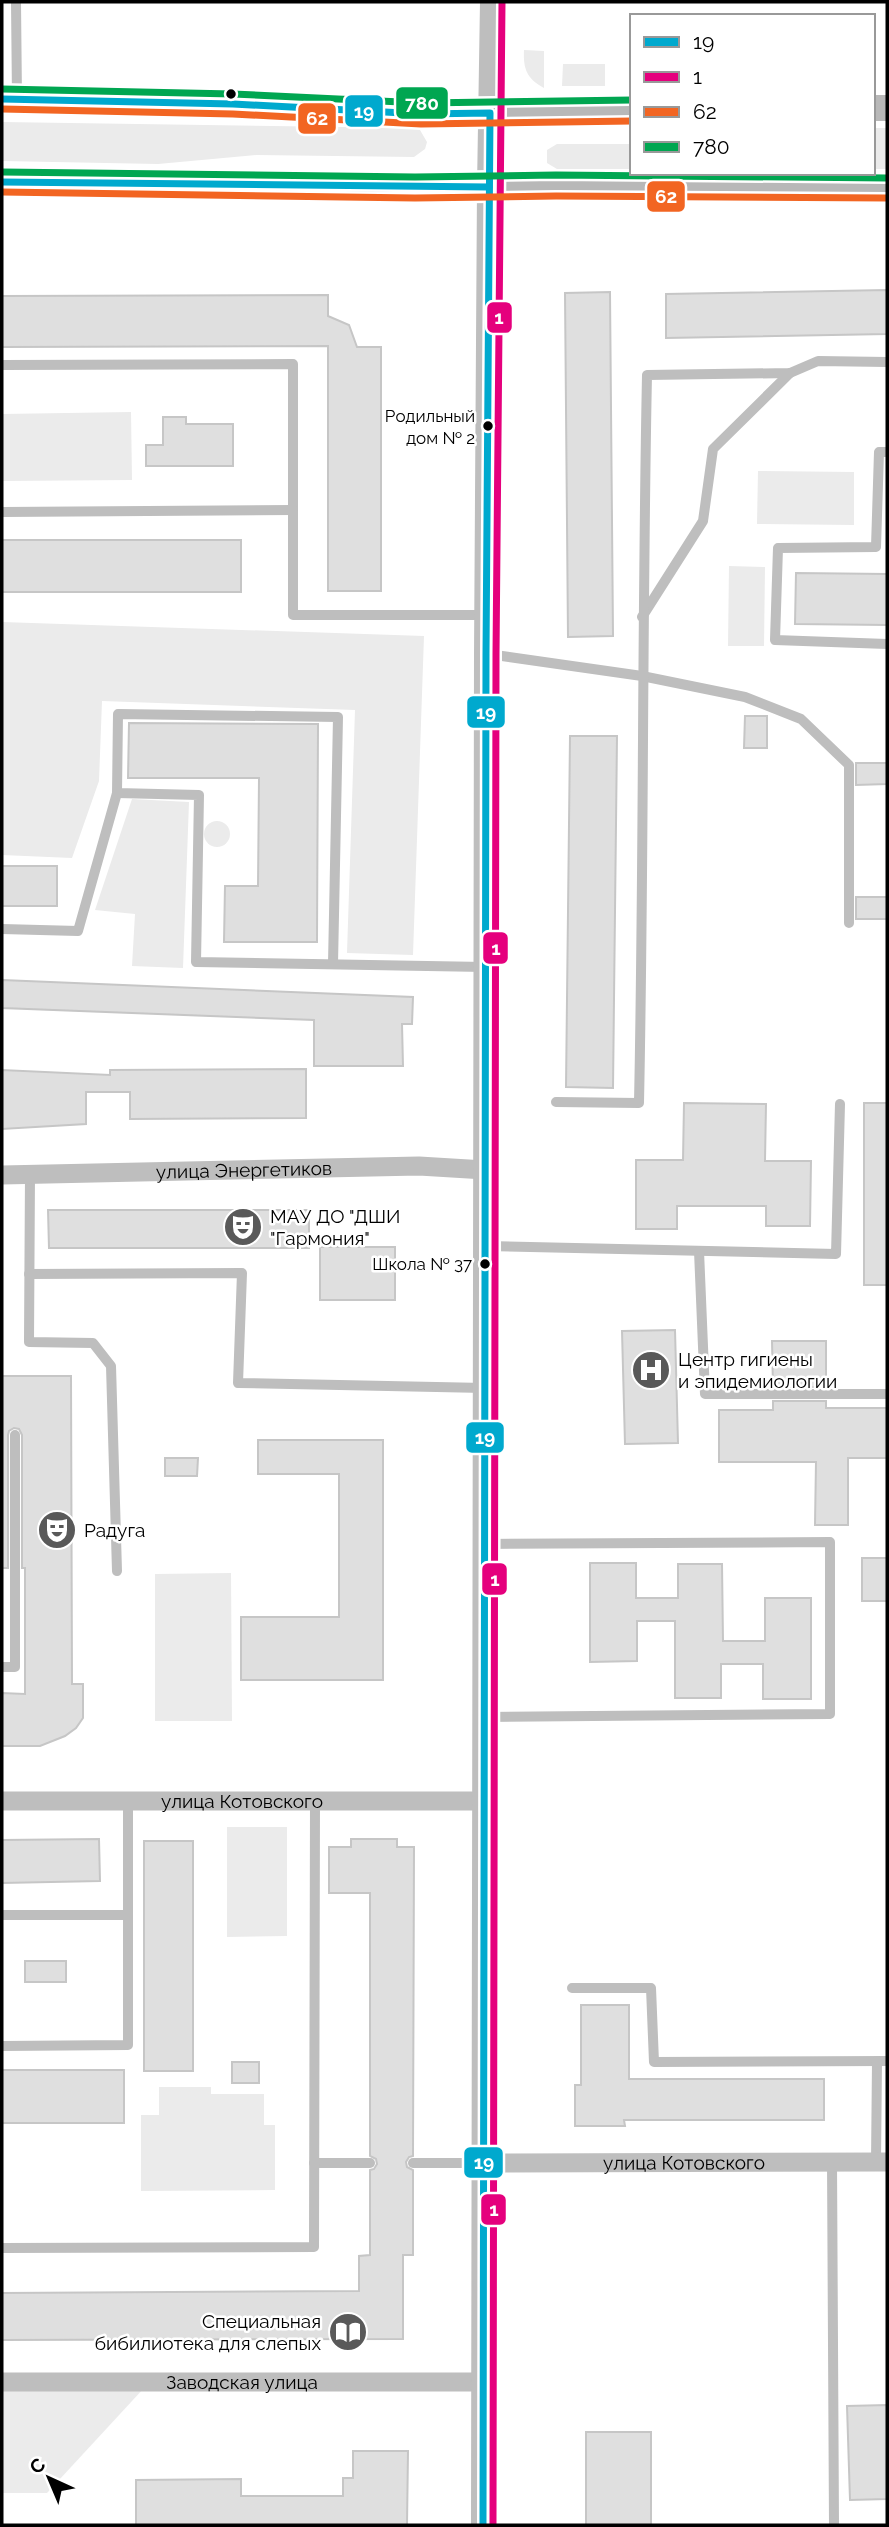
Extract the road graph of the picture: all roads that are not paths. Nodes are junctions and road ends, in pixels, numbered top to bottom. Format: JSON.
{"nodes":[{"id":1,"x":16,"y":2,"type":"edge"},
{"id":2,"x":492,"y":2,"type":"edge"},
{"id":3,"x":9,"y":99,"type":"edge"},
{"id":4,"x":630,"y":110,"type":"edge"},
{"id":5,"x":491,"y":113,"type":"junction"},
{"id":6,"x":2,"y":182,"type":"edge"},
{"id":7,"x":489,"y":187,"type":"junction"},
{"id":8,"x":887,"y":188,"type":"edge"},
{"id":9,"x":887,"y":362,"type":"edge"},
{"id":10,"x":2,"y":365,"type":"edge"},
{"id":11,"x":790,"y":373,"type":"junction"},
{"id":12,"x":887,"y":452,"type":"edge"},
{"id":13,"x":293,"y":510,"type":"junction"},
{"id":14,"x":2,"y":512,"type":"edge"},
{"id":15,"x":486,"y":615,"type":"junction"},
{"id":16,"x":642,"y":618,"type":"junction"},
{"id":17,"x":887,"y":644,"type":"edge"},
{"id":18,"x":486,"y":654,"type":"junction"},
{"id":19,"x":642,"y":676,"type":"junction"},
{"id":20,"x":117,"y":793,"type":"junction"},
{"id":21,"x":849,"y":923,"type":"dead end"},
{"id":22,"x":2,"y":929,"type":"edge"},
{"id":23,"x":333,"y":964,"type":"junction"},
{"id":24,"x":486,"y":967,"type":"junction"},
{"id":25,"x":556,"y":1102,"type":"dead end"},
{"id":26,"x":840,"y":1104,"type":"dead end"},
{"id":27,"x":485,"y":1170,"type":"junction"},
{"id":28,"x":30,"y":1174,"type":"junction"},
{"id":29,"x":2,"y":1175,"type":"edge"},
{"id":30,"x":485,"y":1246,"type":"junction"},
{"id":31,"x":699,"y":1251,"type":"junction"},
{"id":32,"x":30,"y":1274,"type":"junction"},
{"id":33,"x":485,"y":1388,"type":"junction"},
{"id":34,"x":886,"y":1394,"type":"edge"},
{"id":35,"x":15,"y":1435,"type":"dead end"},
{"id":36,"x":484,"y":1544,"type":"junction"},
{"id":37,"x":117,"y":1571,"type":"dead end"},
{"id":38,"x":2,"y":1667,"type":"edge"},
{"id":39,"x":483,"y":1717,"type":"junction"},
{"id":40,"x":2,"y":1801,"type":"edge"},
{"id":41,"x":128,"y":1801,"type":"junction"},
{"id":42,"x":315,"y":1801,"type":"junction"},
{"id":43,"x":482,"y":1801,"type":"junction"},
{"id":44,"x":2,"y":1915,"type":"edge"},
{"id":45,"x":128,"y":1915,"type":"junction"},
{"id":46,"x":572,"y":1989,"type":"dead end"},
{"id":47,"x":2,"y":2046,"type":"edge"},
{"id":48,"x":882,"y":2061,"type":"edge"},
{"id":49,"x":832,"y":2162,"type":"junction"},
{"id":50,"x":882,"y":2162,"type":"edge"},
{"id":51,"x":314,"y":2163,"type":"junction"},
{"id":52,"x":370,"y":2163,"type":"dead end"},
{"id":53,"x":413,"y":2163,"type":"dead end"},
{"id":54,"x":483,"y":2163,"type":"junction"},
{"id":55,"x":2,"y":2248,"type":"edge"},
{"id":56,"x":2,"y":2382,"type":"edge"},
{"id":57,"x":483,"y":2382,"type":"junction"},
{"id":58,"x":483,"y":2525,"type":"edge"},
{"id":59,"x":834,"y":2525,"type":"edge"}],
"edges":[{"from":1,"to":3,"type":"lane"},
{"from":2,"to":5,"type":"street"},
{"from":3,"to":5,"type":"main road"},
{"from":4,"to":5,"type":"main road"},
{"from":5,"to":7,"type":"street"},
{"from":6,"to":7,"type":"main road"},
{"from":7,"to":8,"type":"main road"},
{"from":7,"to":15,"type":"street"},
{"from":9,"to":11,"type":"lane"},
{"from":10,"to":13,"type":"lane"},
{"from":11,"to":16,"type":"lane"},
{"from":11,"to":16,"type":"lane"},
{"from":12,"to":17,"type":"lane"},
{"from":13,"to":14,"type":"lane"},
{"from":13,"to":15,"type":"lane"},
{"from":15,"to":18,"type":"street"},
{"from":16,"to":19,"type":"lane"},
{"from":18,"to":19,"type":"lane"},
{"from":18,"to":24,"type":"street"},
{"from":19,"to":21,"type":"lane"},
{"from":19,"to":25,"type":"lane"},
{"from":20,"to":22,"type":"lane"},
{"from":20,"to":23,"type":"lane"},
{"from":20,"to":23,"type":"lane"},
{"from":23,"to":24,"type":"lane"},
{"from":24,"to":27,"type":"street"},
{"from":26,"to":31,"type":"lane"},
{"from":27,"to":28,"type":"street","name":"улица Энергетиков"},
{"from":27,"to":30,"type":"street"},
{"from":28,"to":29,"type":"street","name":"улица Энергетиков"},
{"from":28,"to":32,"type":"lane"},
{"from":30,"to":31,"type":"lane"},
{"from":30,"to":33,"type":"street"},
{"from":31,"to":34,"type":"lane"},
{"from":32,"to":33,"type":"lane"},
{"from":32,"to":37,"type":"lane"},
{"from":33,"to":36,"type":"street"},
{"from":35,"to":38,"type":"lane"},
{"from":36,"to":39,"type":"street"},
{"from":36,"to":39,"type":"lane"},
{"from":39,"to":43,"type":"street"},
{"from":40,"to":41,"type":"street","name":"улица Котовского"},
{"from":41,"to":42,"type":"street","name":"улица Котовского"},
{"from":41,"to":45,"type":"lane"},
{"from":42,"to":43,"type":"street","name":"улица Котовского"},
{"from":42,"to":51,"type":"lane"},
{"from":43,"to":54,"type":"street"},
{"from":44,"to":45,"type":"lane"},
{"from":45,"to":47,"type":"lane"},
{"from":46,"to":48,"type":"lane"},
{"from":48,"to":50,"type":"lane"},
{"from":49,"to":50,"type":"street","name":"улица Котовского"},
{"from":49,"to":54,"type":"street","name":"улица Котовского"},
{"from":49,"to":59,"type":"lane"},
{"from":51,"to":52,"type":"lane"},
{"from":51,"to":55,"type":"lane"},
{"from":53,"to":54,"type":"lane"},
{"from":54,"to":57,"type":"street"},
{"from":56,"to":57,"type":"street","name":"Заводская улица"},
{"from":57,"to":58,"type":"street"}]}
